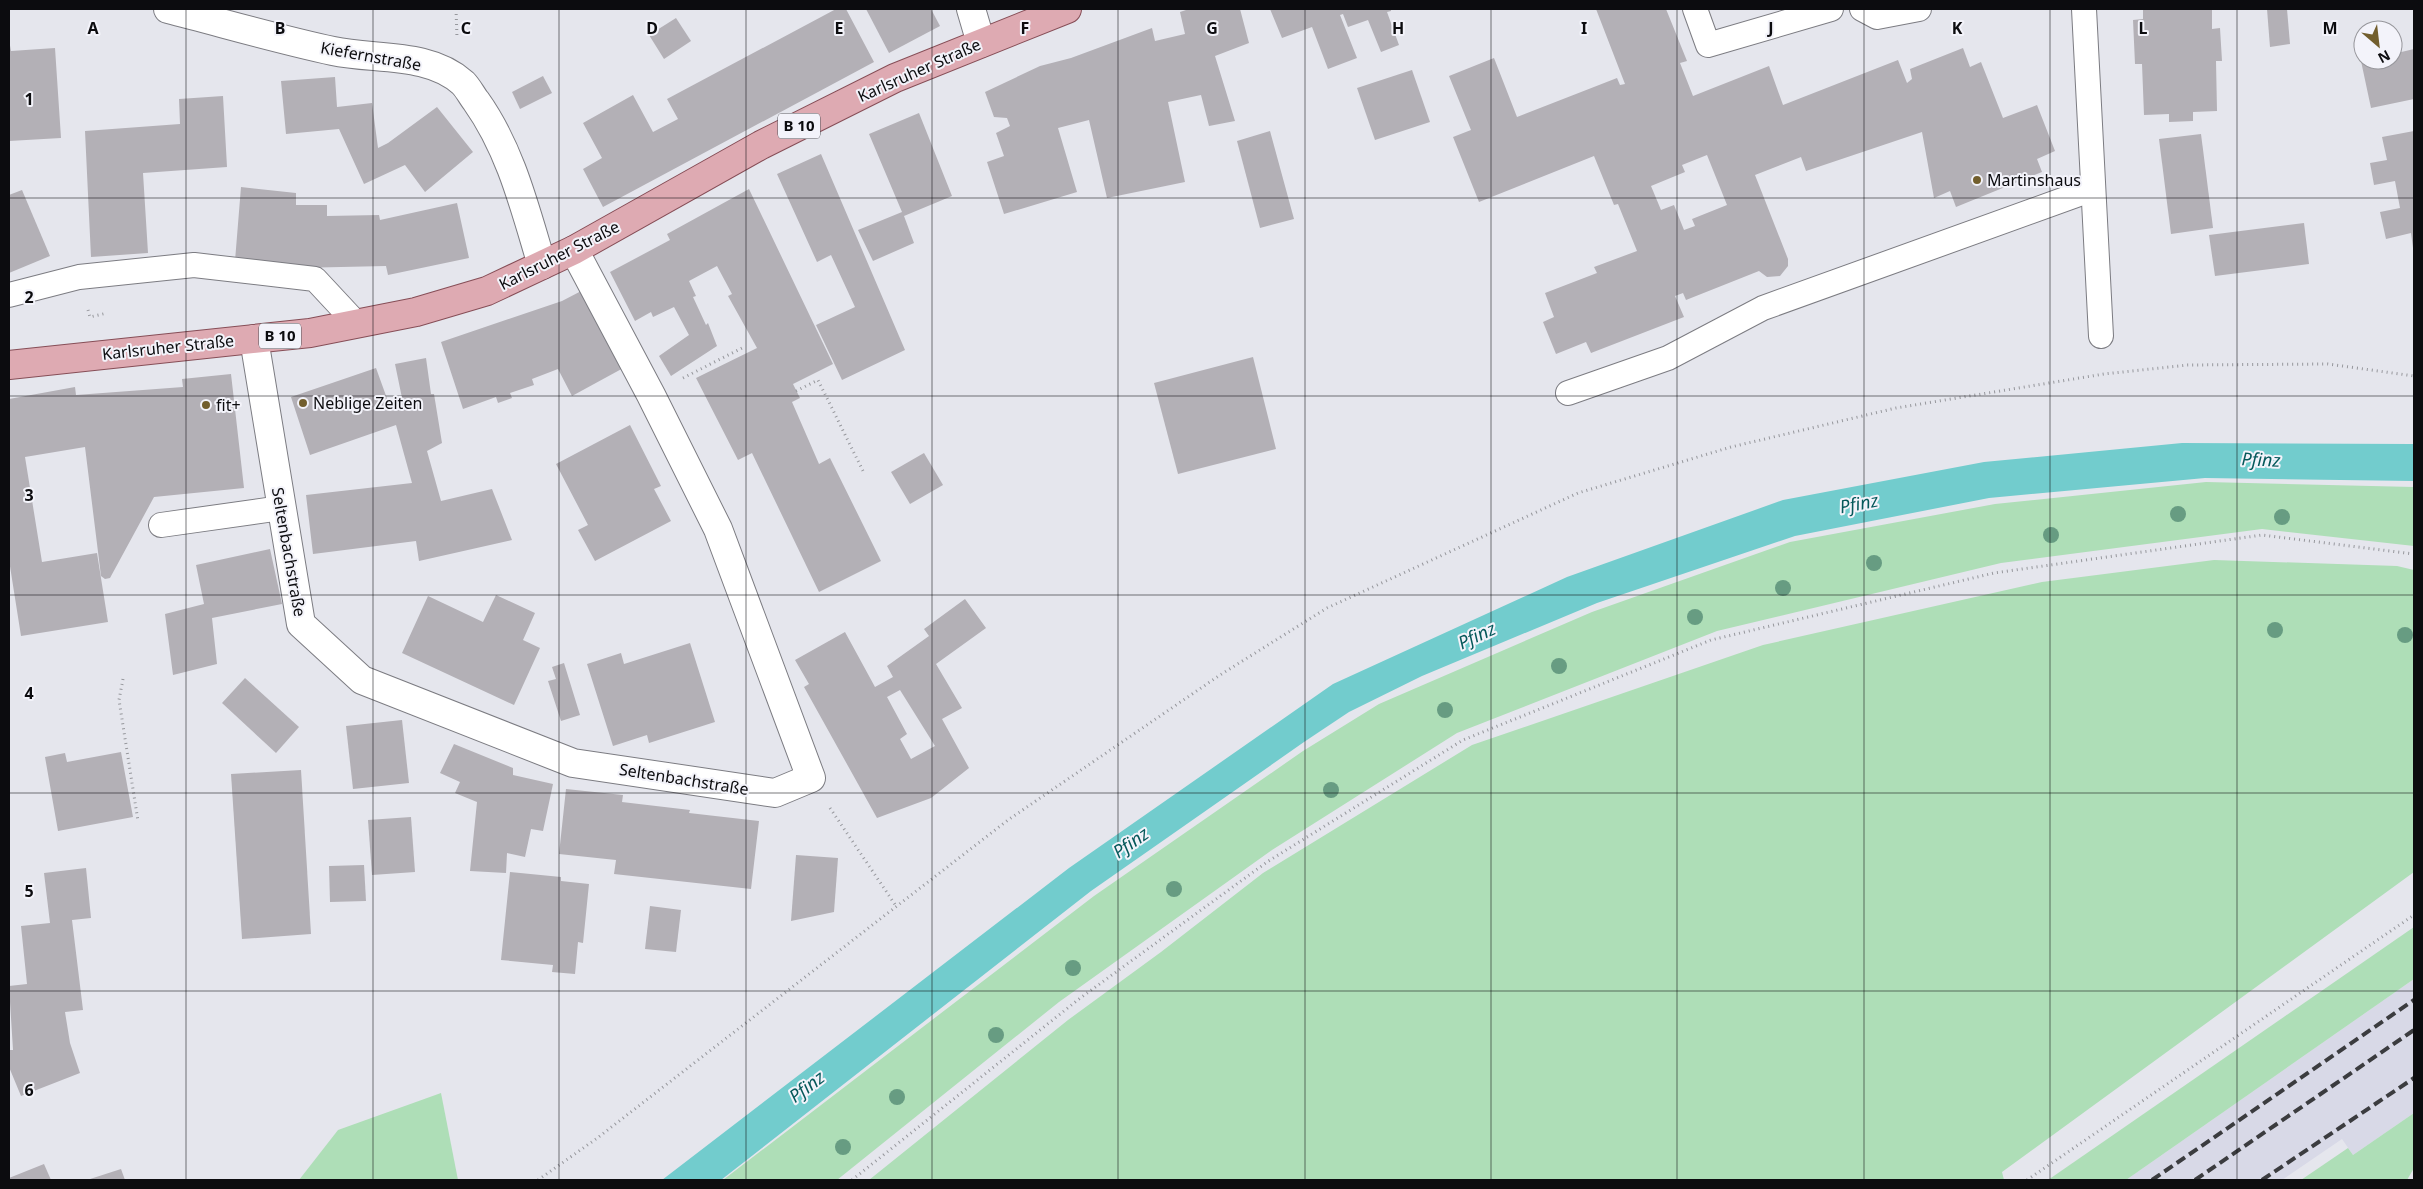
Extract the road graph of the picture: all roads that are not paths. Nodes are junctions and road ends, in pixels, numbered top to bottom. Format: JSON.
{"nodes":[{"id":1,"x":168,"y":9,"type":"edge"},
{"id":2,"x":971,"y":9,"type":"edge"},
{"id":3,"x":1067,"y":9,"type":"edge"},
{"id":4,"x":1695,"y":9,"type":"edge"},
{"id":5,"x":1831,"y":9,"type":"edge"},
{"id":6,"x":1862,"y":9,"type":"edge"},
{"id":7,"x":1919,"y":9,"type":"edge"},
{"id":8,"x":2084,"y":9,"type":"edge"},
{"id":9,"x":981,"y":43,"type":"junction"},
{"id":10,"x":2093,"y":189,"type":"junction"},
{"id":11,"x":574,"y":250,"type":"junction"},
{"id":12,"x":542,"y":265,"type":"junction"},
{"id":13,"x":9,"y":295,"type":"edge"},
{"id":14,"x":356,"y":323,"type":"junction"},
{"id":15,"x":2101,"y":336,"type":"dead end"},
{"id":16,"x":254,"y":339,"type":"junction"},
{"id":17,"x":9,"y":365,"type":"edge"},
{"id":18,"x":1568,"y":393,"type":"dead end"},
{"id":19,"x":281,"y":508,"type":"junction"},
{"id":20,"x":161,"y":525,"type":"dead end"}],
"edges":[{"from":1,"to":12,"type":"street","name":"Kiefernstraße"},
{"from":2,"to":9,"type":"street"},
{"from":3,"to":9,"type":"main road","name":"Karlsruher Straße","number":"B 10"},
{"from":4,"to":5,"type":"lane"},
{"from":6,"to":7,"type":"lane"},
{"from":8,"to":10,"type":"lane"},
{"from":9,"to":11,"type":"main road","name":"Karlsruher Straße","number":"B 10"},
{"from":10,"to":15,"type":"lane"},
{"from":10,"to":18,"type":"lane"},
{"from":11,"to":12,"type":"main road","name":"Karlsruher Straße","number":"B 10"},
{"from":11,"to":19,"type":"street","name":"Seltenbachstraße"},
{"from":12,"to":14,"type":"main road","name":"Karlsruher Straße","number":"B 10"},
{"from":13,"to":14,"type":"lane"},
{"from":14,"to":16,"type":"main road","name":"Karlsruher Straße","number":"B 10"},
{"from":16,"to":17,"type":"main road","name":"Karlsruher Straße","number":"B 10"},
{"from":16,"to":19,"type":"street","name":"Seltenbachstraße"},
{"from":19,"to":20,"type":"lane"}]}
